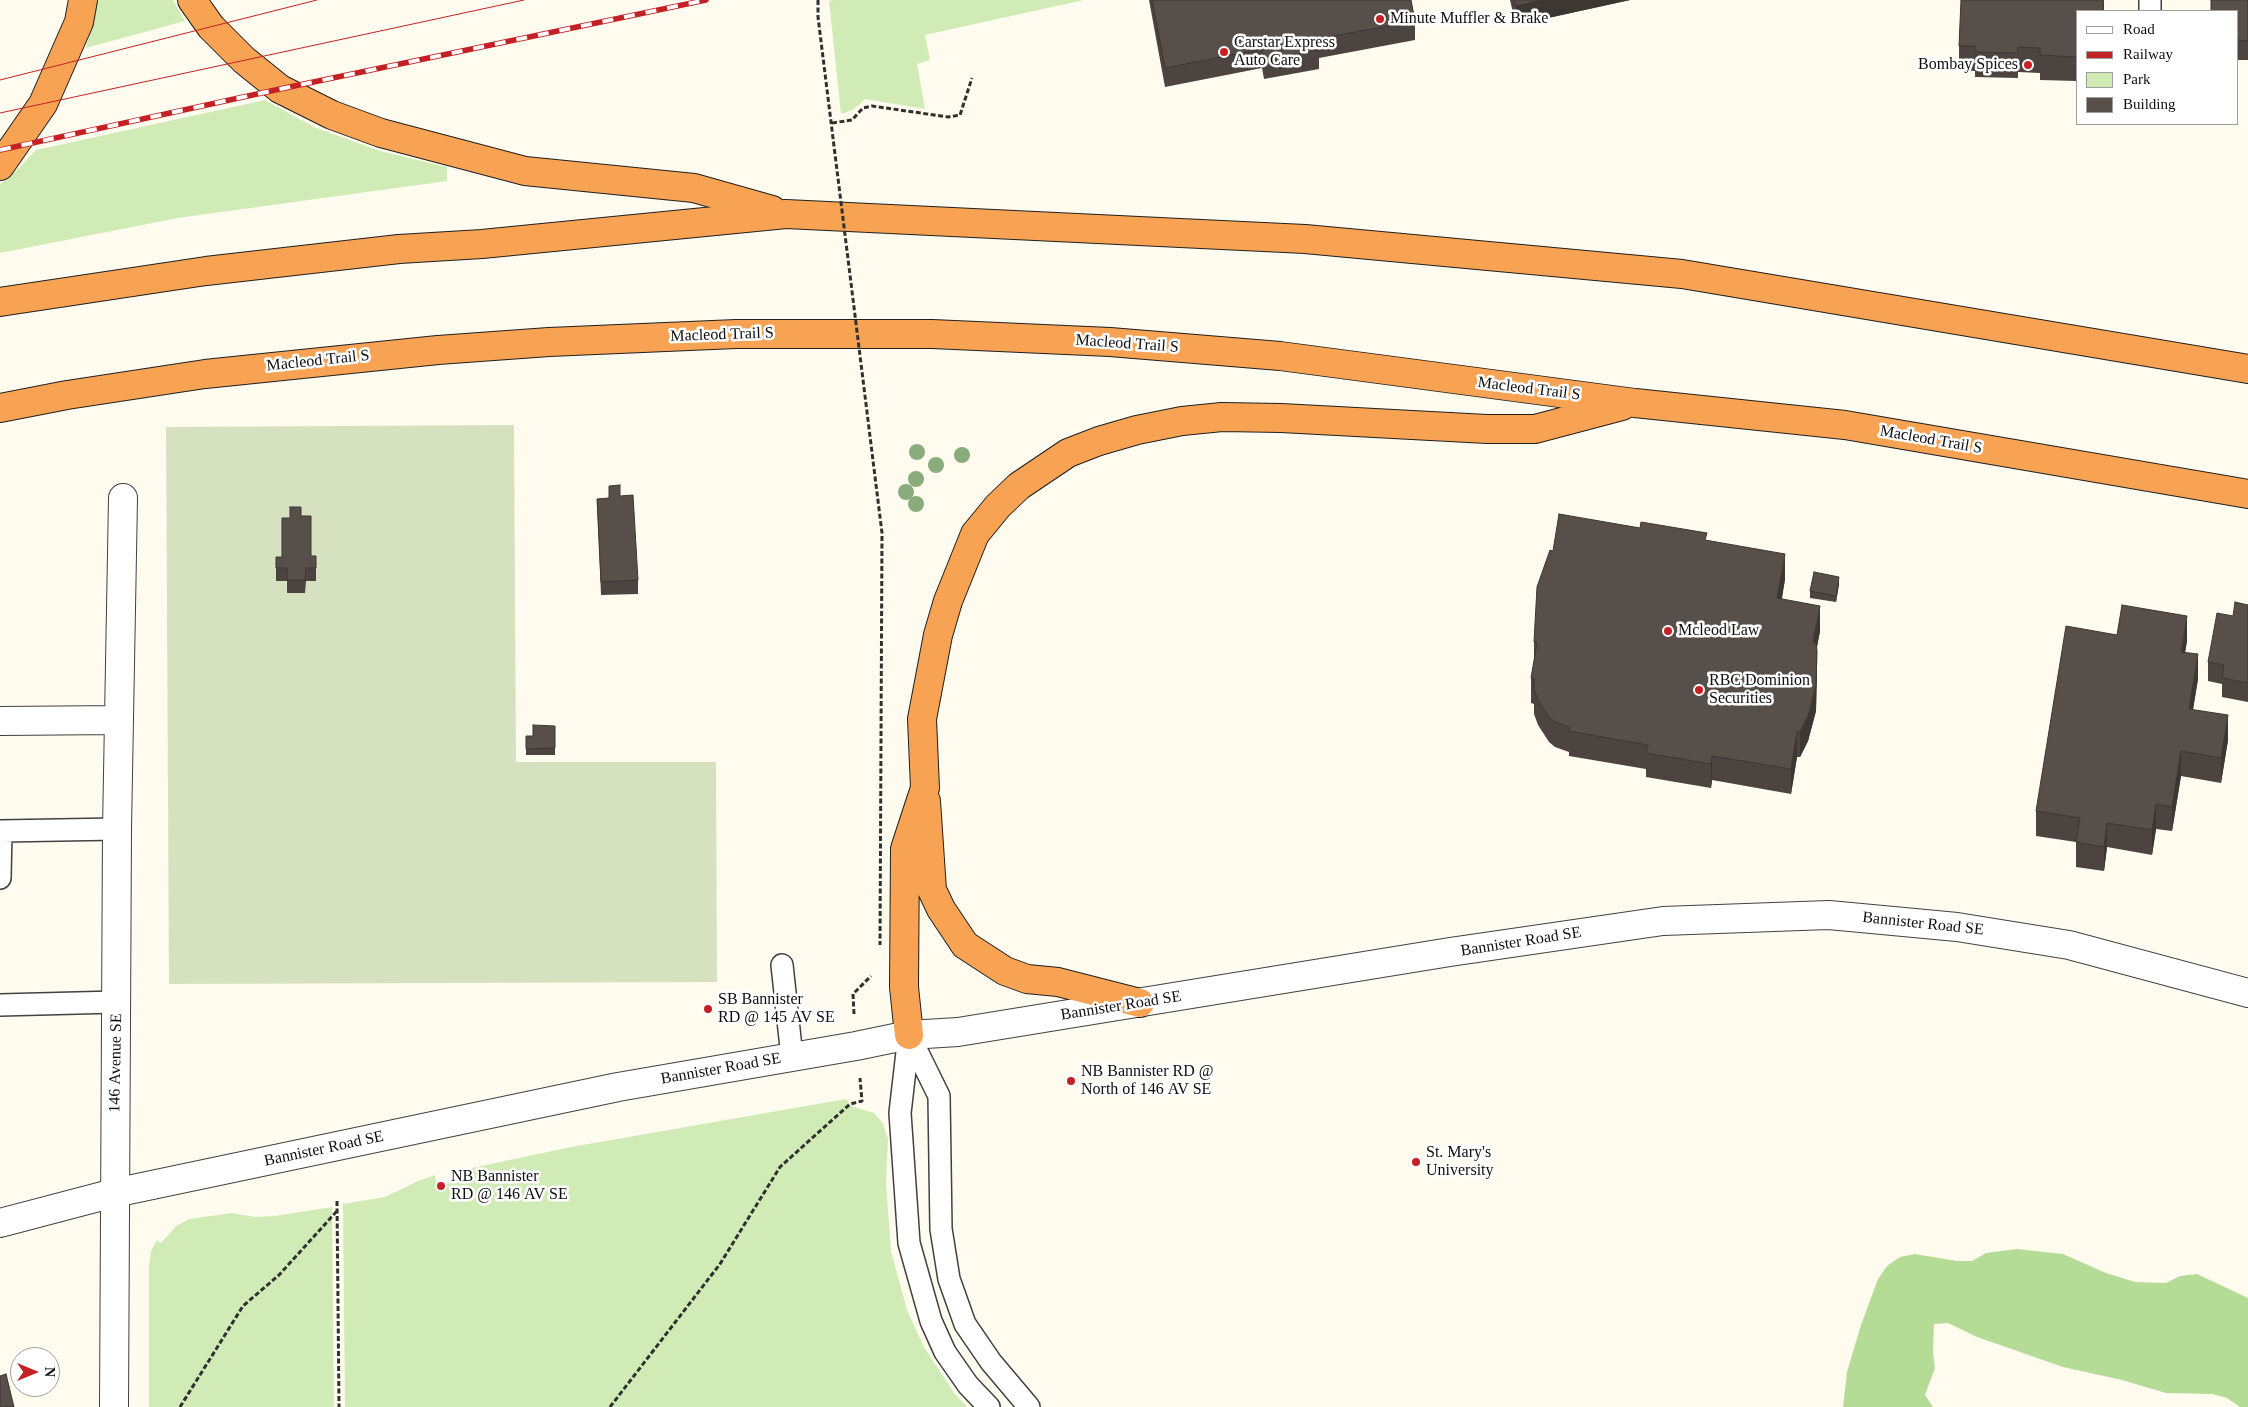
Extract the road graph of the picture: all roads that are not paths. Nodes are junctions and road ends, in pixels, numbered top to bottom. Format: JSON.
{"nodes":[{"id":1,"x":83,"y":0,"type":"edge"},
{"id":2,"x":192,"y":0,"type":"edge"},
{"id":3,"x":0,"y":166,"type":"edge"},
{"id":4,"x":786,"y":214,"type":"junction"},
{"id":5,"x":0,"y":302,"type":"edge"},
{"id":6,"x":2248,"y":369,"type":"edge"},
{"id":7,"x":1635,"y":403,"type":"junction"},
{"id":8,"x":0,"y":408,"type":"edge"},
{"id":9,"x":2248,"y":494,"type":"edge"},
{"id":10,"x":123,"y":498,"type":"dead end"},
{"id":11,"x":119,"y":720,"type":"junction"},
{"id":12,"x":0,"y":721,"type":"edge"},
{"id":13,"x":925,"y":788,"type":"junction"},
{"id":14,"x":118,"y":829,"type":"junction"},
{"id":15,"x":0,"y":878,"type":"edge"},
{"id":16,"x":782,"y":965,"type":"dead end"},
{"id":17,"x":2248,"y":993,"type":"edge"},
{"id":18,"x":116,"y":1002,"type":"junction"},
{"id":19,"x":1140,"y":1003,"type":"junction"},
{"id":20,"x":0,"y":1005,"type":"edge"},
{"id":21,"x":909,"y":1035,"type":"junction"},
{"id":22,"x":792,"y":1057,"type":"junction"},
{"id":23,"x":114,"y":1193,"type":"junction"},
{"id":24,"x":0,"y":1224,"type":"edge"},
{"id":25,"x":114,"y":1407,"type":"edge"},
{"id":26,"x":989,"y":1407,"type":"edge"},
{"id":27,"x":1029,"y":1407,"type":"edge"}],
"edges":[{"from":1,"to":3,"type":"highway"},
{"from":2,"to":4,"type":"highway"},
{"from":4,"to":5,"type":"highway"},
{"from":4,"to":6,"type":"highway"},
{"from":7,"to":8,"type":"highway","name":"Macleod Trail S"},
{"from":7,"to":9,"type":"highway","name":"Macleod Trail S"},
{"from":7,"to":13,"type":"highway"},
{"from":10,"to":11,"type":"street","name":"146 Avenue SE"},
{"from":11,"to":12,"type":"street"},
{"from":11,"to":14,"type":"street","name":"146 Avenue SE"},
{"from":13,"to":19,"type":"highway"},
{"from":13,"to":21,"type":"highway"},
{"from":14,"to":15,"type":"lane"},
{"from":14,"to":18,"type":"street","name":"146 Avenue SE"},
{"from":16,"to":22,"type":"lane"},
{"from":17,"to":19,"type":"street","name":"Bannister Road SE"},
{"from":18,"to":20,"type":"lane"},
{"from":18,"to":23,"type":"street","name":"146 Avenue SE"},
{"from":19,"to":21,"type":"street","name":"Bannister Road SE"},
{"from":21,"to":22,"type":"street","name":"Bannister Road SE"},
{"from":21,"to":26,"type":"lane"},
{"from":21,"to":27,"type":"lane"},
{"from":22,"to":23,"type":"street","name":"Bannister Road SE"},
{"from":23,"to":24,"type":"street","name":"Bannister Road SE"},
{"from":23,"to":25,"type":"street","name":"146 Avenue SE"}]}
